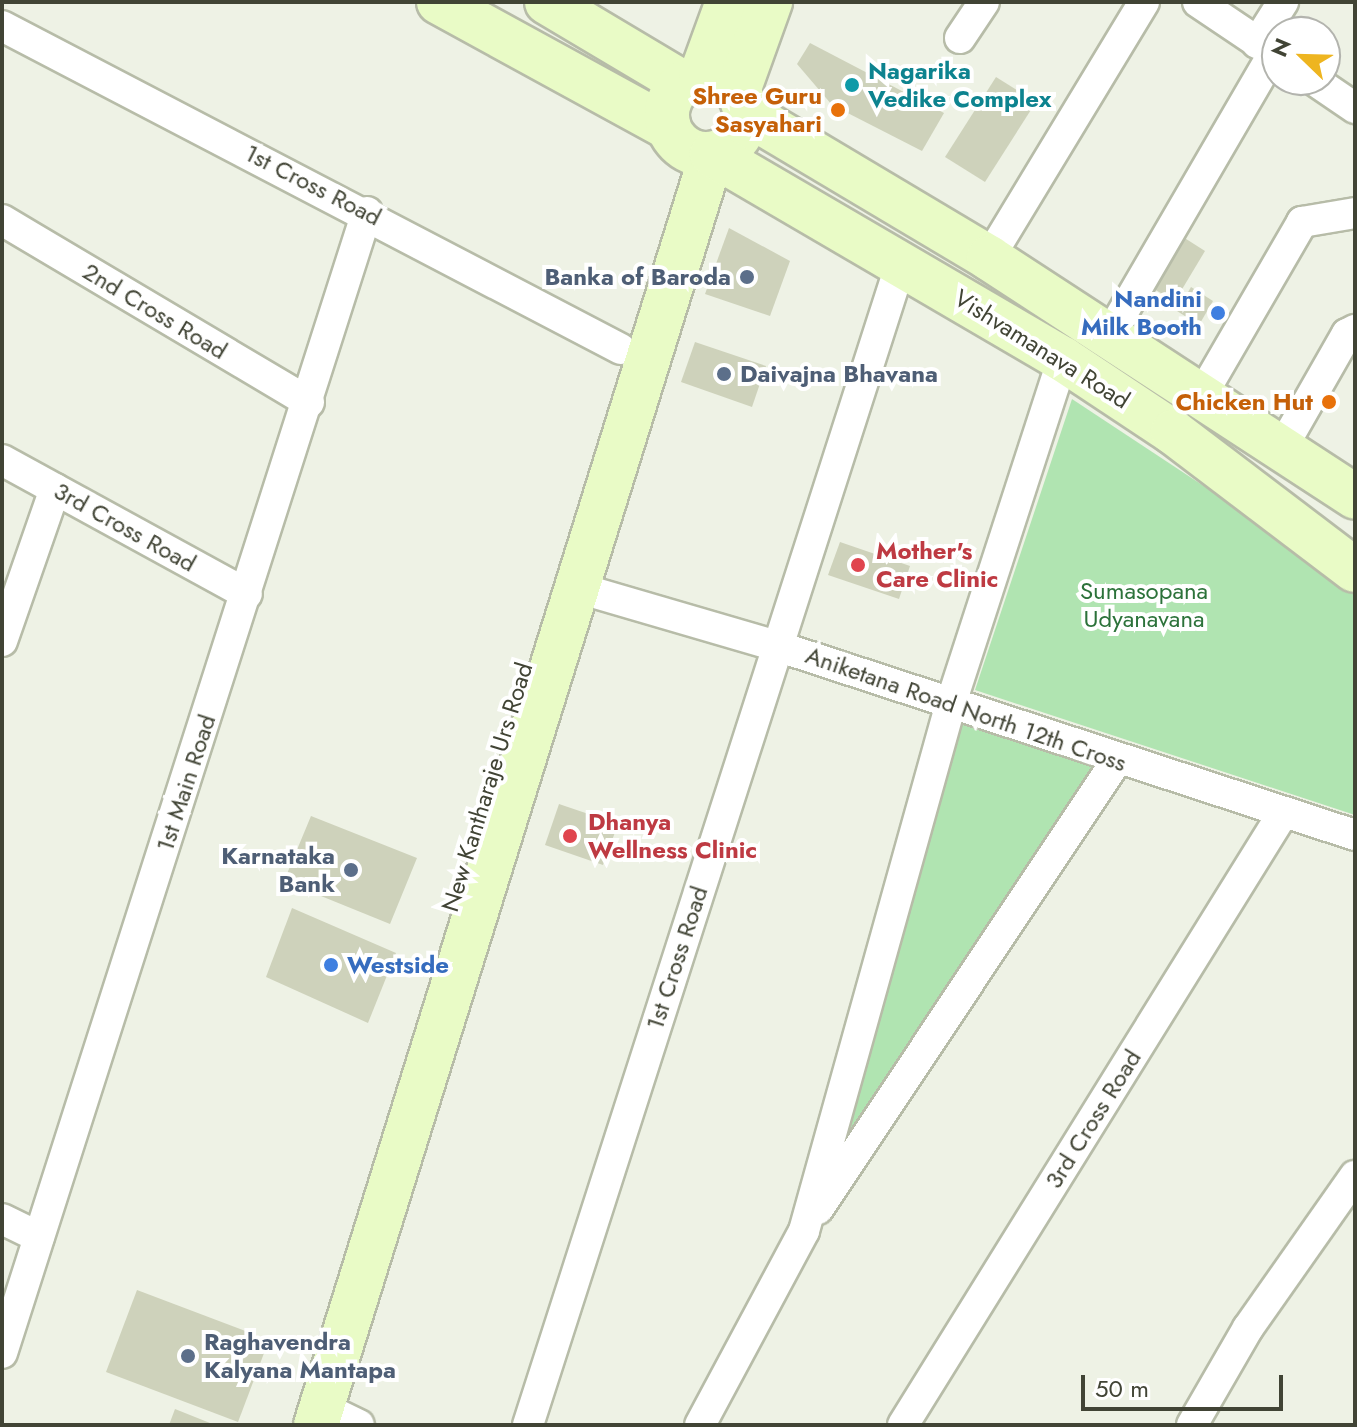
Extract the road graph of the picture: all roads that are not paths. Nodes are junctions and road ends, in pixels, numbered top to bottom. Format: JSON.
{"nodes":[{"id":1,"x":439,"y":2,"type":"edge"},
{"id":2,"x":547,"y":2,"type":"edge"},
{"id":3,"x":728,"y":2,"type":"edge"},
{"id":4,"x":770,"y":2,"type":"edge"},
{"id":5,"x":970,"y":2,"type":"edge"},
{"id":6,"x":984,"y":2,"type":"edge"},
{"id":7,"x":1144,"y":2,"type":"edge"},
{"id":8,"x":1198,"y":2,"type":"edge"},
{"id":9,"x":2,"y":26,"type":"edge"},
{"id":10,"x":1261,"y":44,"type":"edge"},
{"id":11,"x":1261,"y":66,"type":"edge"},
{"id":12,"x":717,"y":91,"type":"junction"},
{"id":13,"x":1337,"y":96,"type":"edge"},
{"id":14,"x":1355,"y":108,"type":"edge"},
{"id":15,"x":688,"y":144,"type":"junction"},
{"id":16,"x":367,"y":212,"type":"junction"},
{"id":17,"x":1355,"y":213,"type":"edge"},
{"id":18,"x":2,"y":221,"type":"edge"},
{"id":19,"x":989,"y":258,"type":"junction"},
{"id":20,"x":901,"y":263,"type":"junction"},
{"id":21,"x":1355,"y":330,"type":"edge"},
{"id":22,"x":1109,"y":336,"type":"junction"},
{"id":23,"x":621,"y":349,"type":"junction"},
{"id":24,"x":1063,"y":359,"type":"junction"},
{"id":25,"x":1203,"y":393,"type":"junction"},
{"id":26,"x":309,"y":402,"type":"junction"},
{"id":27,"x":1283,"y":446,"type":"junction"},
{"id":28,"x":2,"y":460,"type":"edge"},
{"id":29,"x":55,"y":489,"type":"junction"},
{"id":30,"x":1355,"y":497,"type":"edge"},
{"id":31,"x":1355,"y":570,"type":"edge"},
{"id":32,"x":575,"y":587,"type":"junction"},
{"id":33,"x":247,"y":594,"type":"junction"},
{"id":34,"x":2,"y":641,"type":"edge"},
{"id":35,"x":777,"y":646,"type":"junction"},
{"id":36,"x":951,"y":703,"type":"junction"},
{"id":37,"x":1117,"y":760,"type":"junction"},
{"id":38,"x":1283,"y":813,"type":"junction"},
{"id":39,"x":1355,"y":835,"type":"edge"},
{"id":40,"x":1355,"y":1176,"type":"edge"},
{"id":41,"x":2,"y":1219,"type":"edge"},
{"id":42,"x":804,"y":1231,"type":"junction"},
{"id":43,"x":39,"y":1237,"type":"junction"},
{"id":44,"x":2,"y":1353,"type":"edge"},
{"id":45,"x":320,"y":1421,"type":"edge"},
{"id":46,"x":528,"y":1425,"type":"edge"},
{"id":47,"x":700,"y":1425,"type":"edge"},
{"id":48,"x":903,"y":1425,"type":"edge"},
{"id":49,"x":1192,"y":1425,"type":"edge"}],
"edges":[{"from":1,"to":15,"type":"main road","name":"Vishvamanava Road"},
{"from":2,"to":12,"type":"main road","name":"Vishvamanava Road"},
{"from":3,"to":12,"type":"main road"},
{"from":4,"to":12,"type":"main road"},
{"from":5,"to":6,"type":"street"},
{"from":7,"to":19,"type":"street"},
{"from":8,"to":10,"type":"street"},
{"from":9,"to":16,"type":"street","name":"1st Cross Road"},
{"from":11,"to":22,"type":"street"},
{"from":12,"to":15,"type":"main road"},
{"from":12,"to":15,"type":"main road"},
{"from":12,"to":19,"type":"main road","name":"Vishvamanava Road"},
{"from":13,"to":14,"type":"street"},
{"from":15,"to":20,"type":"main road","name":"Vishvamanava Road"},
{"from":15,"to":23,"type":"main road","name":"New Kantharaje Urs Road"},
{"from":15,"to":32,"type":"main road","name":"New Kantharaje Urs Road"},
{"from":16,"to":23,"type":"street","name":"1st Cross Road"},
{"from":16,"to":26,"type":"street","name":"1st Main Road"},
{"from":17,"to":25,"type":"street"},
{"from":18,"to":26,"type":"street","name":"2nd Cross Road"},
{"from":19,"to":22,"type":"main road","name":"Vishvamanava Road"},
{"from":20,"to":24,"type":"main road","name":"Vishvamanava Road"},
{"from":20,"to":35,"type":"street","name":"1st Cross Road"},
{"from":21,"to":27,"type":"street"},
{"from":22,"to":25,"type":"main road","name":"Vishvamanava Road"},
{"from":23,"to":45,"type":"main road","name":"New Kantharaje Urs Road"},
{"from":24,"to":31,"type":"main road","name":"Vishvamanava Road"},
{"from":24,"to":36,"type":"street"},
{"from":25,"to":27,"type":"main road","name":"Vishvamanava Road"},
{"from":26,"to":33,"type":"street","name":"1st Main Road"},
{"from":27,"to":30,"type":"main road","name":"Vishvamanava Road"},
{"from":28,"to":29,"type":"street","name":"3rd Cross Road"},
{"from":29,"to":33,"type":"street","name":"3rd Cross Road"},
{"from":29,"to":34,"type":"street"},
{"from":32,"to":35,"type":"street","name":"Aniketana Road North 12th Cross"},
{"from":32,"to":45,"type":"main road","name":"New Kantharaje Urs Road"},
{"from":33,"to":43,"type":"street","name":"1st Main Road"},
{"from":35,"to":36,"type":"street","name":"Aniketana Road North 12th Cross"},
{"from":35,"to":46,"type":"street","name":"1st Cross Road"},
{"from":36,"to":37,"type":"street","name":"Aniketana Road North 12th Cross"},
{"from":36,"to":42,"type":"street"},
{"from":37,"to":38,"type":"street","name":"Aniketana Road North 12th Cross"},
{"from":37,"to":42,"type":"street"},
{"from":38,"to":39,"type":"street","name":"Aniketana Road North 12th Cross"},
{"from":38,"to":48,"type":"street","name":"3rd Cross Road"},
{"from":40,"to":49,"type":"street"},
{"from":41,"to":43,"type":"street"},
{"from":42,"to":47,"type":"street"},
{"from":43,"to":44,"type":"street","name":"1st Main Road"}]}
